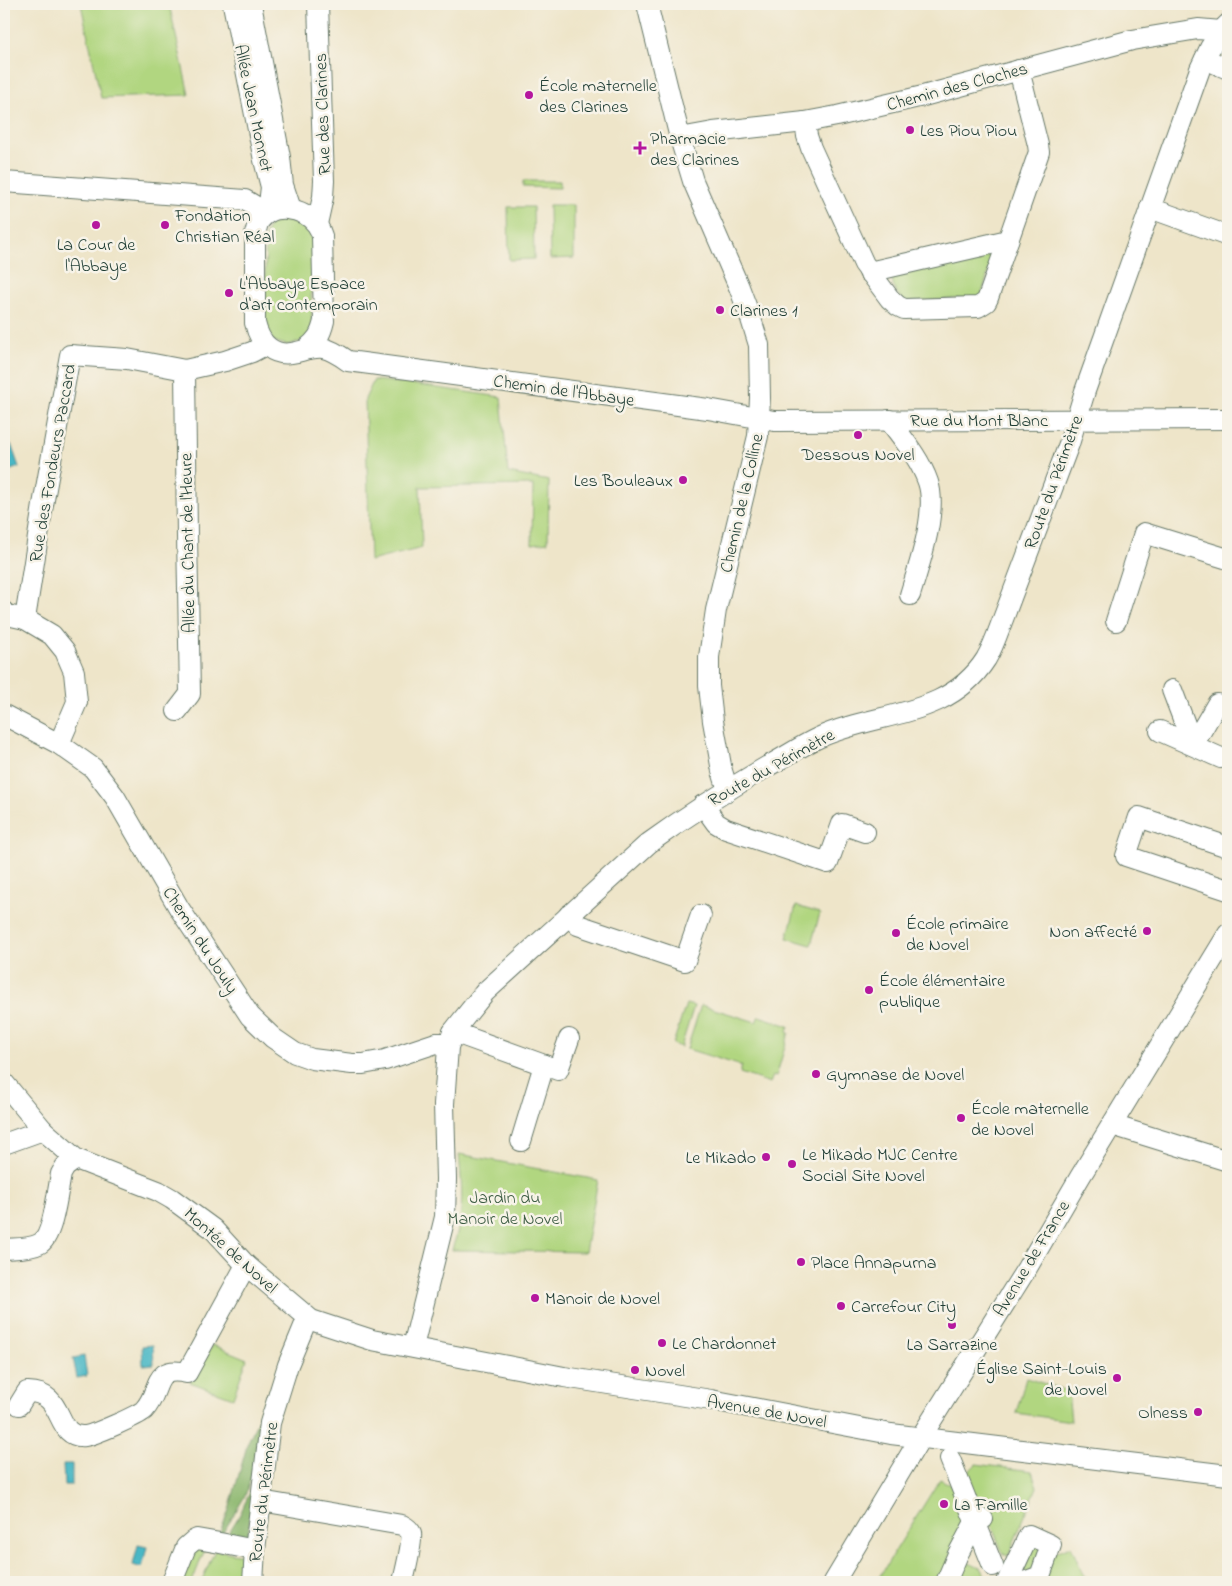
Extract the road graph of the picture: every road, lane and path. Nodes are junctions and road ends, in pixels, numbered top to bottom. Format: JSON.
{"nodes":[{"id":1,"x":233,"y":4,"type":"edge"},
{"id":2,"x":251,"y":4,"type":"edge"},
{"id":3,"x":318,"y":4,"type":"edge"},
{"id":4,"x":647,"y":4,"type":"edge"},
{"id":5,"x":1225,"y":27,"type":"edge"},
{"id":6,"x":1205,"y":59,"type":"junction"},
{"id":7,"x":1228,"y":69,"type":"edge"},
{"id":8,"x":1018,"y":70,"type":"junction"},
{"id":9,"x":805,"y":122,"type":"junction"},
{"id":10,"x":680,"y":138,"type":"junction"},
{"id":11,"x":4,"y":182,"type":"edge"},
{"id":12,"x":1150,"y":208,"type":"junction"},
{"id":13,"x":291,"y":209,"type":"junction"},
{"id":14,"x":266,"y":215,"type":"junction"},
{"id":15,"x":317,"y":224,"type":"junction"},
{"id":16,"x":1228,"y":236,"type":"edge"},
{"id":17,"x":1008,"y":240,"type":"junction"},
{"id":18,"x":869,"y":272,"type":"junction"},
{"id":19,"x":324,"y":321,"type":"junction"},
{"id":20,"x":265,"y":345,"type":"junction"},
{"id":21,"x":306,"y":349,"type":"junction"},
{"id":22,"x":369,"y":363,"type":"junction"},
{"id":23,"x":185,"y":370,"type":"junction"},
{"id":24,"x":759,"y":418,"type":"junction"},
{"id":25,"x":1228,"y":419,"type":"edge"},
{"id":26,"x":889,"y":420,"type":"junction"},
{"id":27,"x":1076,"y":420,"type":"junction"},
{"id":28,"x":1228,"y":559,"type":"edge"},
{"id":29,"x":910,"y":595,"type":"dead end"},
{"id":30,"x":4,"y":612,"type":"edge"},
{"id":31,"x":25,"y":619,"type":"junction"},
{"id":32,"x":1116,"y":621,"type":"dead end"},
{"id":33,"x":1172,"y":690,"type":"dead end"},
{"id":34,"x":1217,"y":704,"type":"dead end"},
{"id":35,"x":177,"y":711,"type":"dead end"},
{"id":36,"x":4,"y":715,"type":"edge"},
{"id":37,"x":1160,"y":730,"type":"dead end"},
{"id":38,"x":59,"y":744,"type":"junction"},
{"id":39,"x":1193,"y":745,"type":"junction"},
{"id":40,"x":1221,"y":758,"type":"dead end"},
{"id":41,"x":728,"y":790,"type":"junction"},
{"id":42,"x":703,"y":805,"type":"junction"},
{"id":43,"x":865,"y":832,"type":"dead end"},
{"id":44,"x":1228,"y":847,"type":"edge"},
{"id":45,"x":1228,"y":890,"type":"edge"},
{"id":46,"x":569,"y":915,"type":"junction"},
{"id":47,"x":701,"y":916,"type":"dead end"},
{"id":48,"x":1228,"y":934,"type":"edge"},
{"id":49,"x":451,"y":1038,"type":"junction"},
{"id":50,"x":569,"y":1039,"type":"dead end"},
{"id":51,"x":544,"y":1064,"type":"junction"},
{"id":52,"x":4,"y":1083,"type":"edge"},
{"id":53,"x":1112,"y":1125,"type":"junction"},
{"id":54,"x":43,"y":1130,"type":"junction"},
{"id":55,"x":521,"y":1141,"type":"dead end"},
{"id":56,"x":4,"y":1144,"type":"edge"},
{"id":57,"x":76,"y":1159,"type":"junction"},
{"id":58,"x":1228,"y":1161,"type":"edge"},
{"id":59,"x":4,"y":1249,"type":"edge"},
{"id":60,"x":246,"y":1265,"type":"junction"},
{"id":61,"x":311,"y":1320,"type":"junction"},
{"id":62,"x":413,"y":1347,"type":"junction"},
{"id":63,"x":19,"y":1405,"type":"dead end"},
{"id":64,"x":921,"y":1437,"type":"junction"},
{"id":65,"x":950,"y":1459,"type":"dead end"},
{"id":66,"x":1228,"y":1475,"type":"edge"},
{"id":67,"x":261,"y":1500,"type":"junction"},
{"id":68,"x":979,"y":1520,"type":"junction"},
{"id":69,"x":255,"y":1550,"type":"junction"},
{"id":70,"x":999,"y":1576,"type":"edge"},
{"id":71,"x":1037,"y":1576,"type":"edge"},
{"id":72,"x":172,"y":1582,"type":"edge"},
{"id":73,"x":253,"y":1582,"type":"edge"},
{"id":74,"x":403,"y":1582,"type":"edge"},
{"id":75,"x":834,"y":1582,"type":"edge"},
{"id":76,"x":946,"y":1582,"type":"edge"}],
"edges":[{"from":1,"to":14,"type":"street","name":"Allée Jean Monnet"},
{"from":2,"to":13,"type":"street","name":"Allée Jean Monnet"},
{"from":3,"to":15,"type":"street","name":"Rue des Clarines"},
{"from":4,"to":10,"type":"street","name":"Chemin de la Colline"},
{"from":5,"to":6,"type":"street","name":"Route du Périmètre"},
{"from":5,"to":8,"type":"street","name":"Chemin des Cloches"},
{"from":6,"to":7,"type":"street"},
{"from":6,"to":12,"type":"street","name":"Route du Périmètre"},
{"from":8,"to":9,"type":"street","name":"Chemin des Cloches"},
{"from":8,"to":17,"type":"street"},
{"from":9,"to":10,"type":"street","name":"Chemin des Cloches"},
{"from":9,"to":18,"type":"street"},
{"from":10,"to":24,"type":"street","name":"Chemin de la Colline"},
{"from":11,"to":14,"type":"street"},
{"from":12,"to":16,"type":"street"},
{"from":12,"to":27,"type":"street","name":"Route du Périmètre"},
{"from":13,"to":14,"type":"street"},
{"from":13,"to":15,"type":"street"},
{"from":14,"to":20,"type":"street"},
{"from":15,"to":19,"type":"street"},
{"from":17,"to":18,"type":"street"},
{"from":17,"to":18,"type":"street"},
{"from":19,"to":21,"type":"street"},
{"from":19,"to":22,"type":"street","name":"Chemin de l'Abbaye"},
{"from":20,"to":21,"type":"street","name":"Chemin de l'Abbaye"},
{"from":20,"to":23,"type":"street","name":"Rue des Fondeurs Paccard"},
{"from":21,"to":22,"type":"street","name":"Chemin de l'Abbaye"},
{"from":22,"to":24,"type":"street","name":"Chemin de l'Abbaye"},
{"from":23,"to":31,"type":"street","name":"Rue des Fondeurs Paccard"},
{"from":23,"to":35,"type":"street","name":"Allée du Chant de l'Heure"},
{"from":24,"to":26,"type":"street","name":"Rue du Mont Blanc"},
{"from":24,"to":41,"type":"street","name":"Chemin de la Colline"},
{"from":25,"to":27,"type":"street","name":"Rue du Mont Blanc"},
{"from":26,"to":27,"type":"street","name":"Rue du Mont Blanc"},
{"from":26,"to":29,"type":"street"},
{"from":27,"to":41,"type":"street","name":"Route du Périmètre"},
{"from":28,"to":32,"type":"street"},
{"from":30,"to":31,"type":"street"},
{"from":31,"to":38,"type":"street"},
{"from":33,"to":39,"type":"street"},
{"from":34,"to":39,"type":"street"},
{"from":36,"to":38,"type":"street","name":"Chemin du Jouly"},
{"from":37,"to":39,"type":"street"},
{"from":38,"to":49,"type":"street","name":"Chemin du Jouly"},
{"from":39,"to":40,"type":"street"},
{"from":41,"to":42,"type":"street","name":"Route du Périmètre"},
{"from":42,"to":43,"type":"street"},
{"from":42,"to":46,"type":"street","name":"Route du Périmètre"},
{"from":44,"to":45,"type":"street"},
{"from":46,"to":47,"type":"street"},
{"from":46,"to":49,"type":"street","name":"Route du Périmètre"},
{"from":48,"to":53,"type":"street","name":"Avenue de France"},
{"from":49,"to":51,"type":"street"},
{"from":49,"to":62,"type":"street","name":"Route du Périmètre"},
{"from":50,"to":51,"type":"street"},
{"from":51,"to":55,"type":"street"},
{"from":52,"to":54,"type":"street","name":"Montée de Novel"},
{"from":53,"to":58,"type":"street"},
{"from":53,"to":64,"type":"street","name":"Avenue de France"},
{"from":54,"to":56,"type":"street"},
{"from":54,"to":57,"type":"street","name":"Montée de Novel"},
{"from":57,"to":59,"type":"street"},
{"from":57,"to":60,"type":"street","name":"Montée de Novel"},
{"from":60,"to":61,"type":"street","name":"Montée de Novel"},
{"from":60,"to":63,"type":"street"},
{"from":61,"to":62,"type":"street","name":"Avenue de Novel"},
{"from":61,"to":67,"type":"street","name":"Route du Périmètre"},
{"from":62,"to":64,"type":"street","name":"Avenue de Novel"},
{"from":64,"to":66,"type":"street","name":"Avenue de Novel"},
{"from":64,"to":75,"type":"street","name":"Avenue de France"},
{"from":65,"to":68,"type":"street"},
{"from":67,"to":69,"type":"street","name":"Route du Périmètre"},
{"from":67,"to":74,"type":"street"},
{"from":68,"to":70,"type":"street"},
{"from":68,"to":76,"type":"street"},
{"from":69,"to":72,"type":"street"},
{"from":69,"to":73,"type":"street","name":"Route du Périmètre"},
{"from":70,"to":71,"type":"street"}]}
